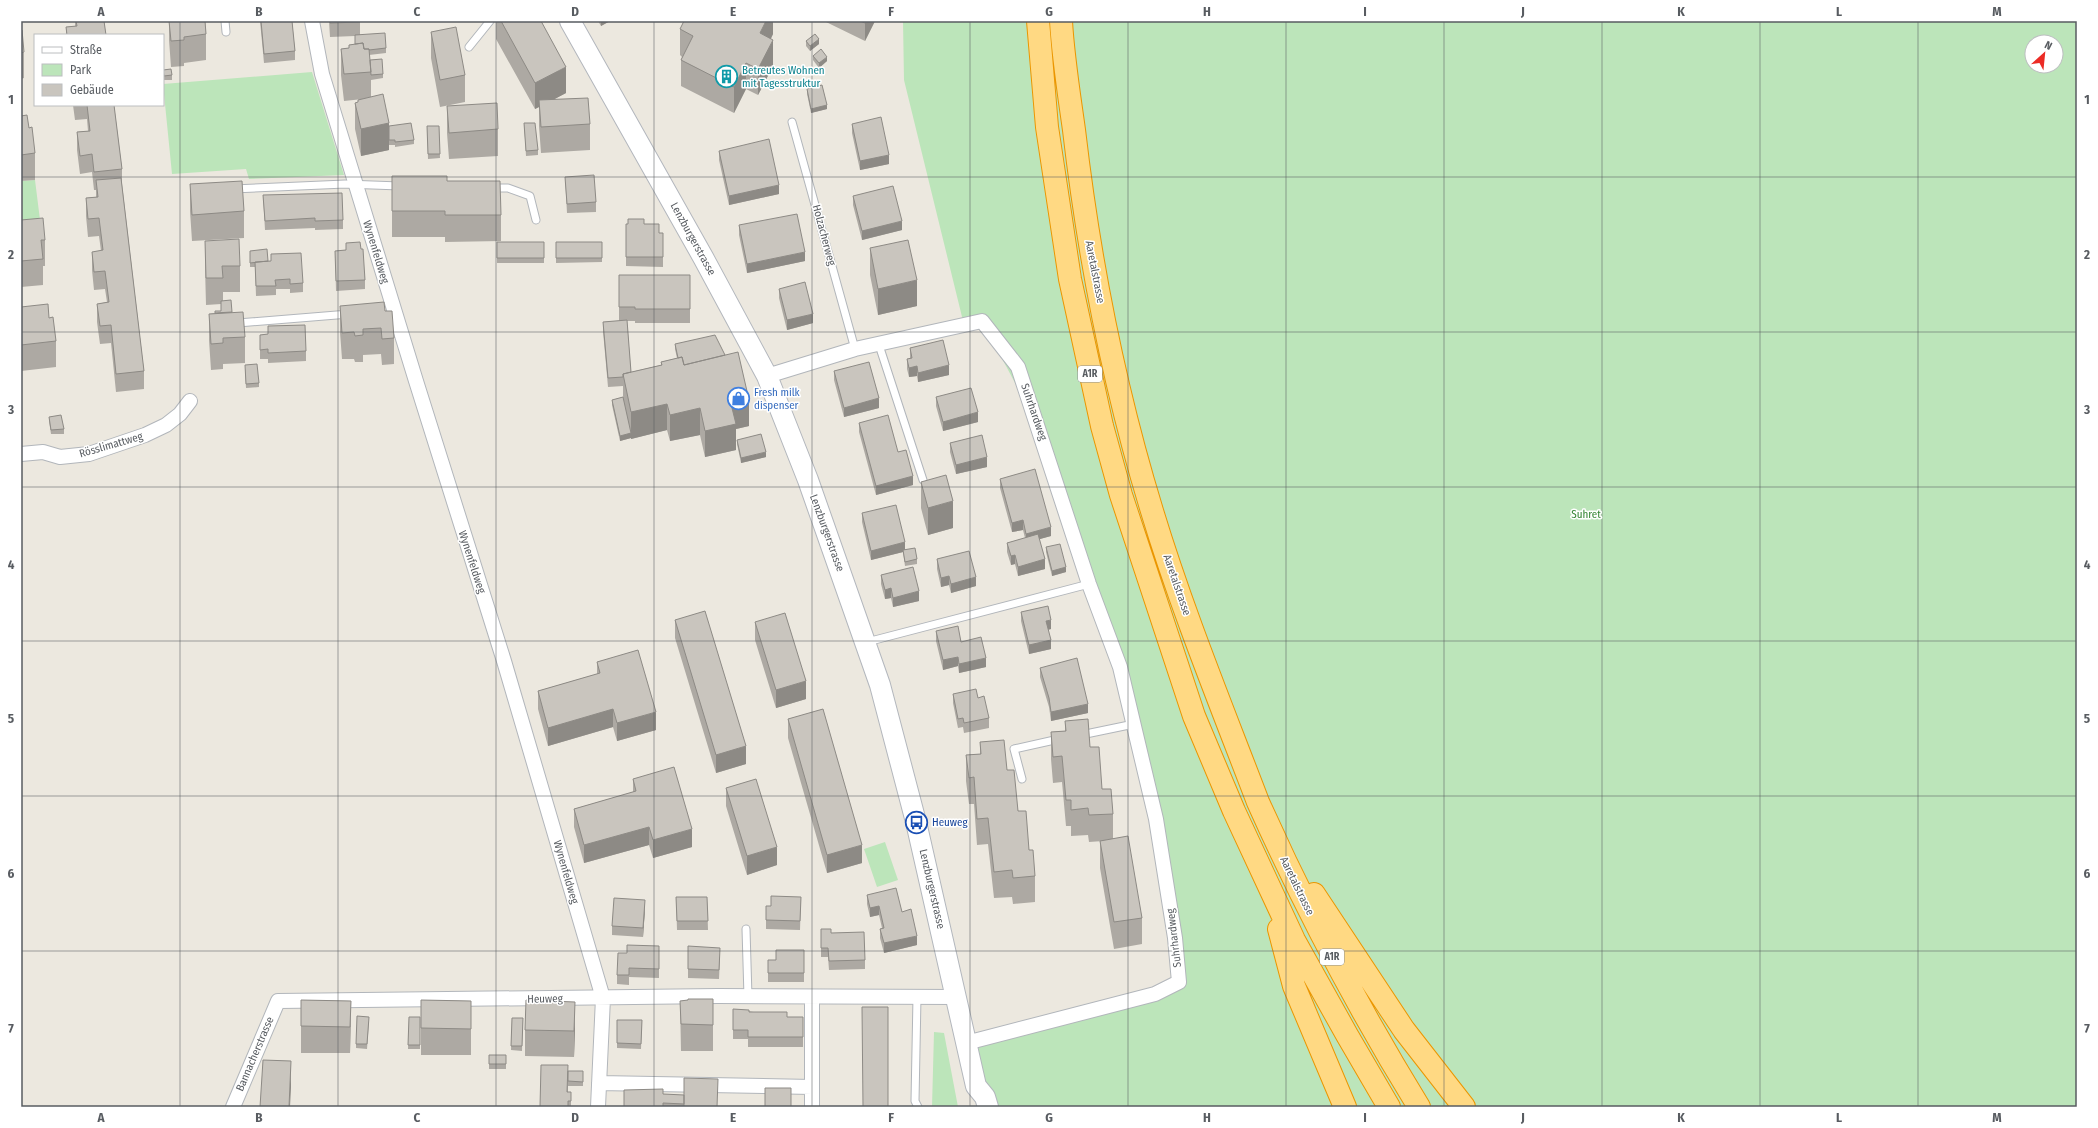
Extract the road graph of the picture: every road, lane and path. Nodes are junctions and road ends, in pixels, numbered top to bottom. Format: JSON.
{"nodes":[{"id":1,"x":225,"y":21,"type":"edge"},
{"id":2,"x":312,"y":21,"type":"edge"},
{"id":3,"x":490,"y":21,"type":"edge"},
{"id":4,"x":570,"y":21,"type":"edge"},
{"id":5,"x":1038,"y":21,"type":"edge"},
{"id":6,"x":1061,"y":21,"type":"edge"},
{"id":7,"x":226,"y":32,"type":"dead end"},
{"id":8,"x":468,"y":47,"type":"dead end"},
{"id":9,"x":792,"y":122,"type":"dead end"},
{"id":10,"x":355,"y":184,"type":"junction"},
{"id":11,"x":409,"y":186,"type":"edge"},
{"id":12,"x":485,"y":188,"type":"edge"},
{"id":13,"x":226,"y":190,"type":"edge"},
{"id":14,"x":536,"y":220,"type":"dead end"},
{"id":15,"x":355,"y":314,"type":"edge"},
{"id":16,"x":238,"y":323,"type":"edge"},
{"id":17,"x":879,"y":345,"type":"junction"},
{"id":18,"x":855,"y":349,"type":"junction"},
{"id":19,"x":767,"y":376,"type":"junction"},
{"id":20,"x":190,"y":401,"type":"dead end"},
{"id":21,"x":21,"y":454,"type":"edge"},
{"id":22,"x":923,"y":480,"type":"edge"},
{"id":23,"x":1089,"y":584,"type":"junction"},
{"id":24,"x":867,"y":643,"type":"junction"},
{"id":25,"x":1134,"y":724,"type":"junction"},
{"id":26,"x":1022,"y":779,"type":"dead end"},
{"id":27,"x":1258,"y":802,"type":"junction"},
{"id":28,"x":1268,"y":886,"type":"junction"},
{"id":29,"x":746,"y":929,"type":"dead end"},
{"id":30,"x":748,"y":996,"type":"junction"},
{"id":31,"x":812,"y":997,"type":"junction"},
{"id":32,"x":918,"y":997,"type":"junction"},
{"id":33,"x":957,"y":997,"type":"junction"},
{"id":34,"x":604,"y":998,"type":"junction"},
{"id":35,"x":278,"y":1002,"type":"joint"},
{"id":36,"x":966,"y":1044,"type":"junction"},
{"id":37,"x":599,"y":1083,"type":"junction"},
{"id":38,"x":976,"y":1086,"type":"junction"},
{"id":39,"x":812,"y":1087,"type":"junction"},
{"id":40,"x":233,"y":1107,"type":"edge"},
{"id":41,"x":598,"y":1107,"type":"edge"},
{"id":42,"x":812,"y":1107,"type":"edge"},
{"id":43,"x":918,"y":1107,"type":"edge"},
{"id":44,"x":974,"y":1107,"type":"edge"},
{"id":45,"x":988,"y":1107,"type":"edge"},
{"id":46,"x":1345,"y":1107,"type":"edge"},
{"id":47,"x":1389,"y":1107,"type":"edge"},
{"id":48,"x":1419,"y":1107,"type":"edge"},
{"id":49,"x":1464,"y":1107,"type":"edge"}],
"edges":[{"from":1,"to":7,"type":"lane"},
{"from":2,"to":10,"type":"street","name":"Wynenfeldweg"},
{"from":3,"to":8,"type":"lane"},
{"from":4,"to":19,"type":"main road","name":"Lenzburgerstrasse"},
{"from":5,"to":28,"type":"highway","number":"A1R"},
{"from":6,"to":27,"type":"highway","name":"Aaretalstrasse","number":"A1R"},
{"from":9,"to":18,"type":"lane","name":"Holzacherweg"},
{"from":10,"to":11,"type":"lane"},
{"from":10,"to":13,"type":"lane"},
{"from":10,"to":34,"type":"street","name":"Wynenfeldweg"},
{"from":12,"to":14,"type":"lane"},
{"from":15,"to":16,"type":"lane"},
{"from":17,"to":18,"type":"street","name":"Suhrhardweg"},
{"from":17,"to":22,"type":"lane"},
{"from":17,"to":23,"type":"street","name":"Suhrhardweg"},
{"from":18,"to":19,"type":"street","name":"Suhrhardweg"},
{"from":19,"to":24,"type":"main road","name":"Lenzburgerstrasse"},
{"from":20,"to":21,"type":"street","name":"Rösslimattweg"},
{"from":23,"to":24,"type":"lane"},
{"from":23,"to":25,"type":"street","name":"Suhrhardweg"},
{"from":24,"to":33,"type":"main road","name":"Lenzburgerstrasse"},
{"from":25,"to":26,"type":"lane"},
{"from":25,"to":36,"type":"street","name":"Suhrhardweg"},
{"from":27,"to":48,"type":"highway","name":"Aaretalstrasse","number":"A1R"},
{"from":27,"to":49,"type":"highway"},
{"from":28,"to":46,"type":"highway"},
{"from":28,"to":47,"type":"highway","number":"A1R"},
{"from":29,"to":30,"type":"lane"},
{"from":30,"to":31,"type":"street","name":"Heuweg"},
{"from":30,"to":34,"type":"street","name":"Heuweg"},
{"from":31,"to":32,"type":"street","name":"Heuweg"},
{"from":31,"to":39,"type":"street"},
{"from":32,"to":33,"type":"street","name":"Heuweg"},
{"from":32,"to":43,"type":"lane"},
{"from":33,"to":36,"type":"main road","name":"Lenzburgerstrasse"},
{"from":34,"to":35,"type":"street","name":"Heuweg"},
{"from":34,"to":37,"type":"street","name":"Wynenfeldweg"},
{"from":35,"to":40,"type":"street","name":"Bannacherstrasse"},
{"from":36,"to":38,"type":"main road","name":"Lenzburgerstrasse"},
{"from":37,"to":39,"type":"street"},
{"from":37,"to":41,"type":"street","name":"Wynenfeldweg"},
{"from":38,"to":44,"type":"main road","name":"Lenzburgerstrasse"},
{"from":38,"to":45,"type":"main road","name":"Lenzburgerstrasse"},
{"from":39,"to":42,"type":"street"}]}
